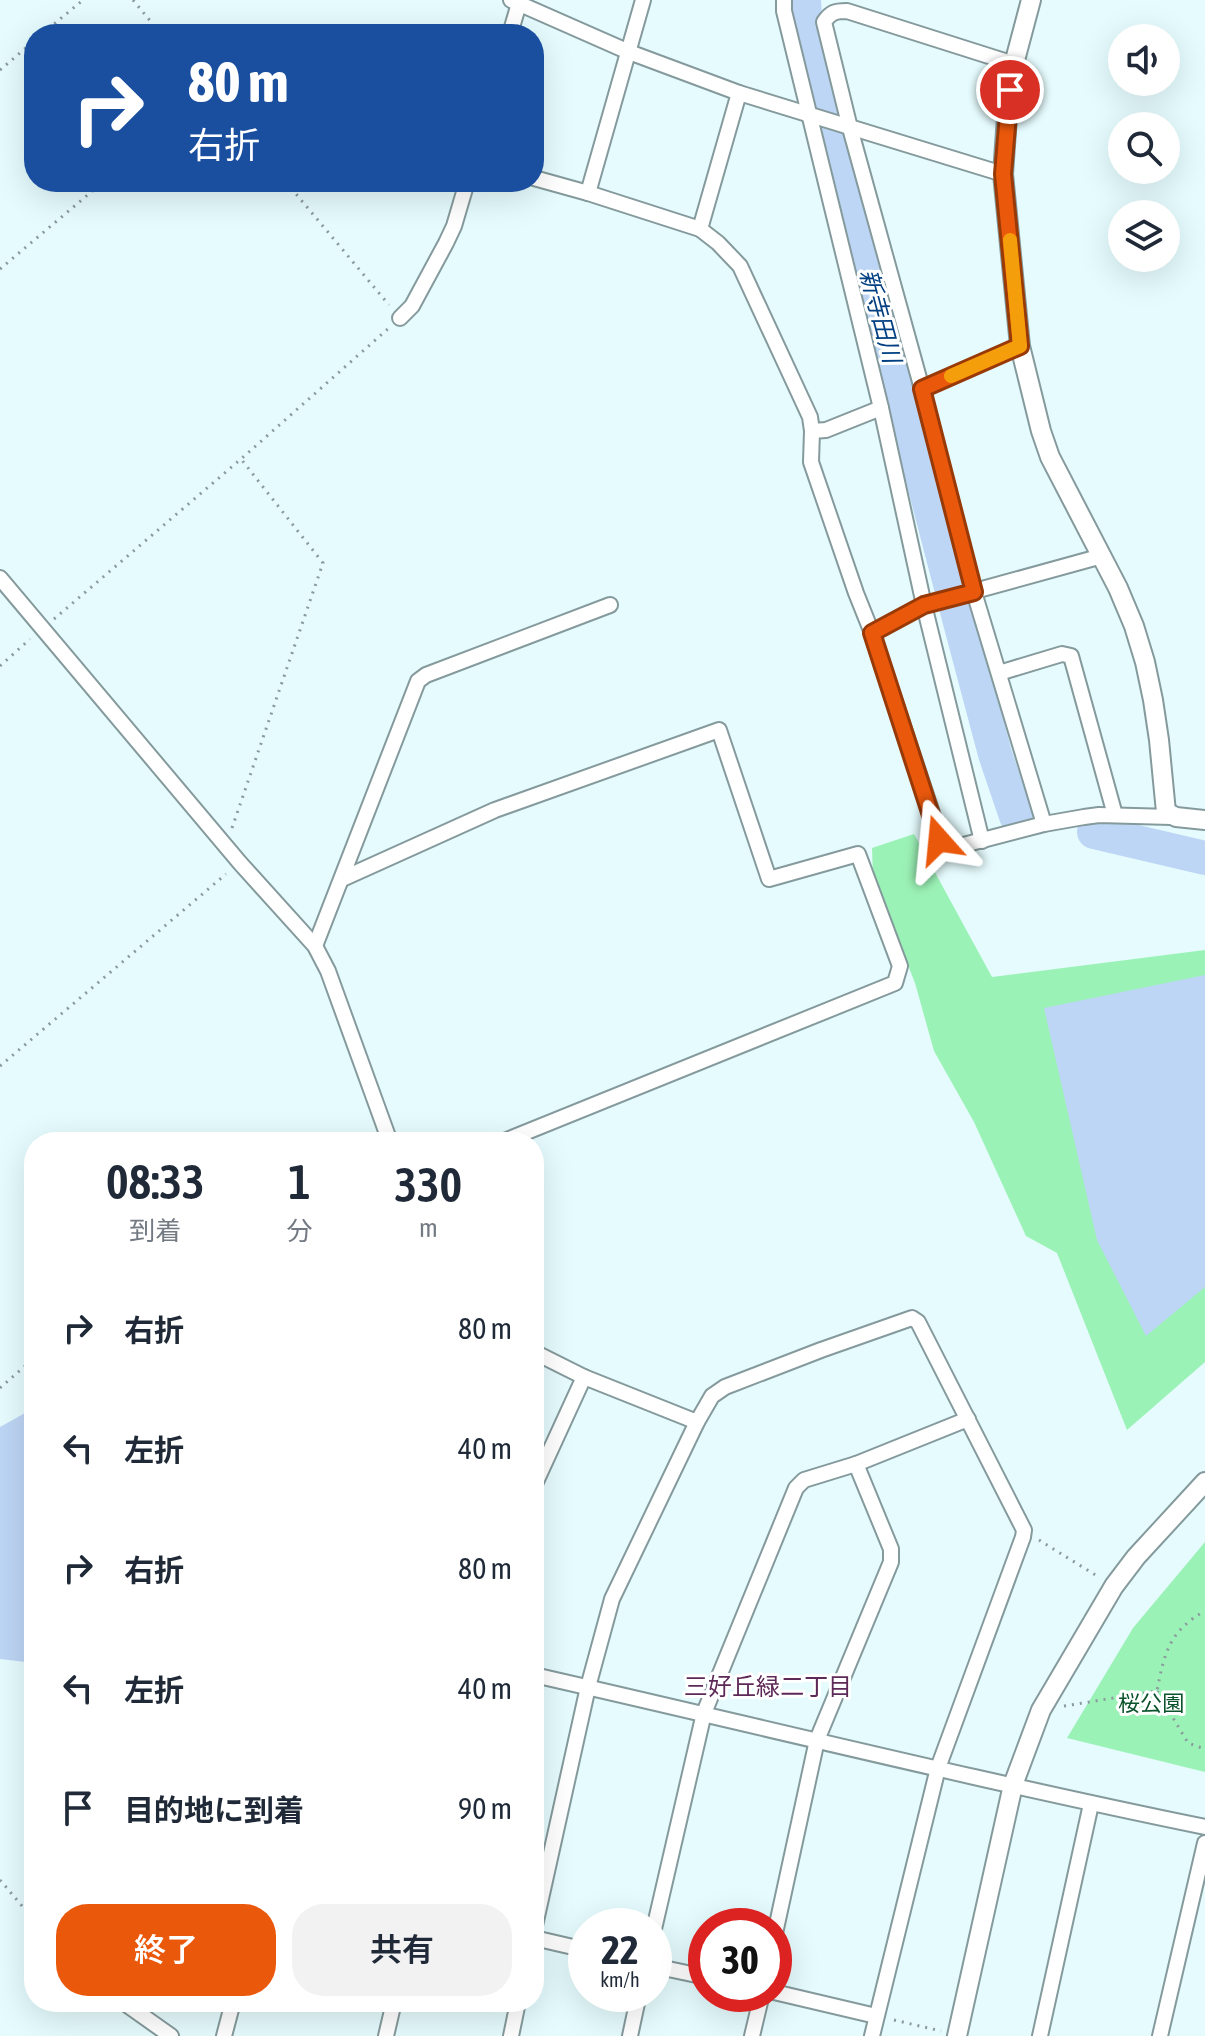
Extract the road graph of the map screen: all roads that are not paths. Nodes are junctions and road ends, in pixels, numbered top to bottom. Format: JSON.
{"nodes":[{"id":1,"x":643,"y":0,"type":"edge"},
{"id":2,"x":784,"y":0,"type":"edge"},
{"id":3,"x":1031,"y":0,"type":"edge"},
{"id":4,"x":517,"y":1,"type":"edge"},
{"id":5,"x":512,"y":24,"type":"edge"},
{"id":6,"x":629,"y":52,"type":"junction"},
{"id":7,"x":1014,"y":64,"type":"junction"},
{"id":8,"x":739,"y":93,"type":"junction"},
{"id":9,"x":809,"y":115,"type":"junction"},
{"id":10,"x":850,"y":128,"type":"junction"},
{"id":11,"x":1003,"y":174,"type":"junction"},
{"id":12,"x":544,"y":181,"type":"edge"},
{"id":13,"x":464,"y":192,"type":"edge"},
{"id":14,"x":588,"y":193,"type":"junction"},
{"id":15,"x":700,"y":229,"type":"junction"},
{"id":16,"x":400,"y":318,"type":"road end"},
{"id":17,"x":1020,"y":346,"type":"junction"},
{"id":18,"x":922,"y":389,"type":"junction"},
{"id":19,"x":881,"y":408,"type":"junction"},
{"id":20,"x":812,"y":431,"type":"junction"},
{"id":21,"x":1102,"y":556,"type":"junction"},
{"id":22,"x":0,"y":578,"type":"edge"},
{"id":23,"x":974,"y":592,"type":"junction"},
{"id":24,"x":610,"y":605,"type":"dead end"},
{"id":25,"x":924,"y":605,"type":"junction"},
{"id":26,"x":872,"y":633,"type":"junction"},
{"id":27,"x":999,"y":673,"type":"junction"},
{"id":28,"x":1115,"y":815,"type":"junction"},
{"id":29,"x":1171,"y":817,"type":"junction"},
{"id":30,"x":1205,"y":820,"type":"edge"},
{"id":31,"x":1044,"y":824,"type":"junction"},
{"id":32,"x":982,"y":841,"type":"junction"},
{"id":33,"x":342,"y":879,"type":"junction"},
{"id":34,"x":315,"y":946,"type":"junction"},
{"id":35,"x":386,"y":1132,"type":"edge"},
{"id":36,"x":527,"y":1132,"type":"edge"},
{"id":37,"x":544,"y":1357,"type":"edge"},
{"id":38,"x":584,"y":1377,"type":"junction"},
{"id":39,"x":968,"y":1419,"type":"junction"},
{"id":40,"x":697,"y":1422,"type":"junction"},
{"id":41,"x":544,"y":1464,"type":"edge"},
{"id":42,"x":856,"y":1464,"type":"junction"},
{"id":43,"x":1205,"y":1482,"type":"edge"},
{"id":44,"x":544,"y":1677,"type":"edge"},
{"id":45,"x":588,"y":1687,"type":"junction"},
{"id":46,"x":704,"y":1713,"type":"junction"},
{"id":47,"x":817,"y":1740,"type":"junction"},
{"id":48,"x":938,"y":1768,"type":"junction"},
{"id":49,"x":1013,"y":1785,"type":"junction"},
{"id":50,"x":1091,"y":1804,"type":"junction"},
{"id":51,"x":1205,"y":1827,"type":"edge"},
{"id":52,"x":1205,"y":1843,"type":"edge"},
{"id":53,"x":544,"y":1885,"type":"edge"},
{"id":54,"x":659,"y":1908,"type":"edge"},
{"id":55,"x":781,"y":1908,"type":"edge"},
{"id":56,"x":544,"y":1940,"type":"edge"},
{"id":57,"x":568,"y":1946,"type":"edge"},
{"id":58,"x":792,"y":1996,"type":"edge"},
{"id":59,"x":137,"y":2012,"type":"edge"},
{"id":60,"x":230,"y":2012,"type":"edge"},
{"id":61,"x":392,"y":2012,"type":"edge"},
{"id":62,"x":516,"y":2012,"type":"edge"},
{"id":63,"x":635,"y":2012,"type":"edge"},
{"id":64,"x":758,"y":2012,"type":"edge"},
{"id":65,"x":876,"y":2016,"type":"junction"},
{"id":66,"x":171,"y":2036,"type":"edge"},
{"id":67,"x":224,"y":2036,"type":"edge"},
{"id":68,"x":386,"y":2036,"type":"edge"},
{"id":69,"x":511,"y":2036,"type":"edge"},
{"id":70,"x":630,"y":2036,"type":"edge"},
{"id":71,"x":752,"y":2036,"type":"edge"},
{"id":72,"x":872,"y":2036,"type":"edge"},
{"id":73,"x":957,"y":2036,"type":"edge"},
{"id":74,"x":1040,"y":2036,"type":"edge"},
{"id":75,"x":1160,"y":2036,"type":"edge"}],
"edges":[{"from":1,"to":6,"type":"street"},
{"from":2,"to":9,"type":"street"},
{"from":3,"to":7,"type":"street"},
{"from":4,"to":5,"type":"street"},
{"from":4,"to":6,"type":"street"},
{"from":6,"to":8,"type":"street"},
{"from":6,"to":14,"type":"street"},
{"from":7,"to":10,"type":"street"},
{"from":7,"to":11,"type":"street"},
{"from":8,"to":9,"type":"street"},
{"from":8,"to":15,"type":"street"},
{"from":9,"to":10,"type":"street"},
{"from":9,"to":19,"type":"street"},
{"from":10,"to":11,"type":"street"},
{"from":10,"to":18,"type":"street"},
{"from":11,"to":17,"type":"street"},
{"from":12,"to":14,"type":"street"},
{"from":13,"to":16,"type":"street"},
{"from":14,"to":15,"type":"street"},
{"from":15,"to":20,"type":"street"},
{"from":17,"to":18,"type":"street"},
{"from":17,"to":21,"type":"street"},
{"from":18,"to":23,"type":"street"},
{"from":19,"to":20,"type":"street"},
{"from":19,"to":25,"type":"street"},
{"from":20,"to":26,"type":"street"},
{"from":21,"to":23,"type":"street"},
{"from":21,"to":29,"type":"street"},
{"from":22,"to":34,"type":"street"},
{"from":23,"to":25,"type":"street"},
{"from":23,"to":27,"type":"street"},
{"from":24,"to":33,"type":"street"},
{"from":25,"to":26,"type":"street"},
{"from":25,"to":32,"type":"street"},
{"from":26,"to":32,"type":"street"},
{"from":27,"to":28,"type":"street"},
{"from":27,"to":31,"type":"street"},
{"from":28,"to":29,"type":"street"},
{"from":28,"to":31,"type":"street"},
{"from":29,"to":30,"type":"street"},
{"from":31,"to":32,"type":"street"},
{"from":33,"to":34,"type":"street"},
{"from":33,"to":36,"type":"street"},
{"from":34,"to":35,"type":"street"},
{"from":37,"to":38,"type":"street"},
{"from":38,"to":40,"type":"street"},
{"from":38,"to":41,"type":"street"},
{"from":39,"to":40,"type":"street"},
{"from":39,"to":42,"type":"street"},
{"from":39,"to":48,"type":"street"},
{"from":40,"to":45,"type":"street"},
{"from":42,"to":46,"type":"street"},
{"from":42,"to":47,"type":"street"},
{"from":43,"to":49,"type":"street"},
{"from":44,"to":45,"type":"street"},
{"from":45,"to":46,"type":"street"},
{"from":45,"to":53,"type":"street"},
{"from":46,"to":47,"type":"street"},
{"from":46,"to":54,"type":"street"},
{"from":47,"to":48,"type":"street"},
{"from":47,"to":55,"type":"street"},
{"from":48,"to":49,"type":"street"},
{"from":48,"to":65,"type":"street"},
{"from":49,"to":50,"type":"street"},
{"from":49,"to":73,"type":"street"},
{"from":50,"to":51,"type":"street"},
{"from":50,"to":74,"type":"street"},
{"from":52,"to":75,"type":"street"},
{"from":56,"to":57,"type":"street"},
{"from":58,"to":65,"type":"street"},
{"from":59,"to":66,"type":"street"},
{"from":60,"to":67,"type":"street"},
{"from":61,"to":68,"type":"street"},
{"from":62,"to":69,"type":"street"},
{"from":63,"to":70,"type":"street"},
{"from":64,"to":71,"type":"street"},
{"from":65,"to":72,"type":"street"}]}
